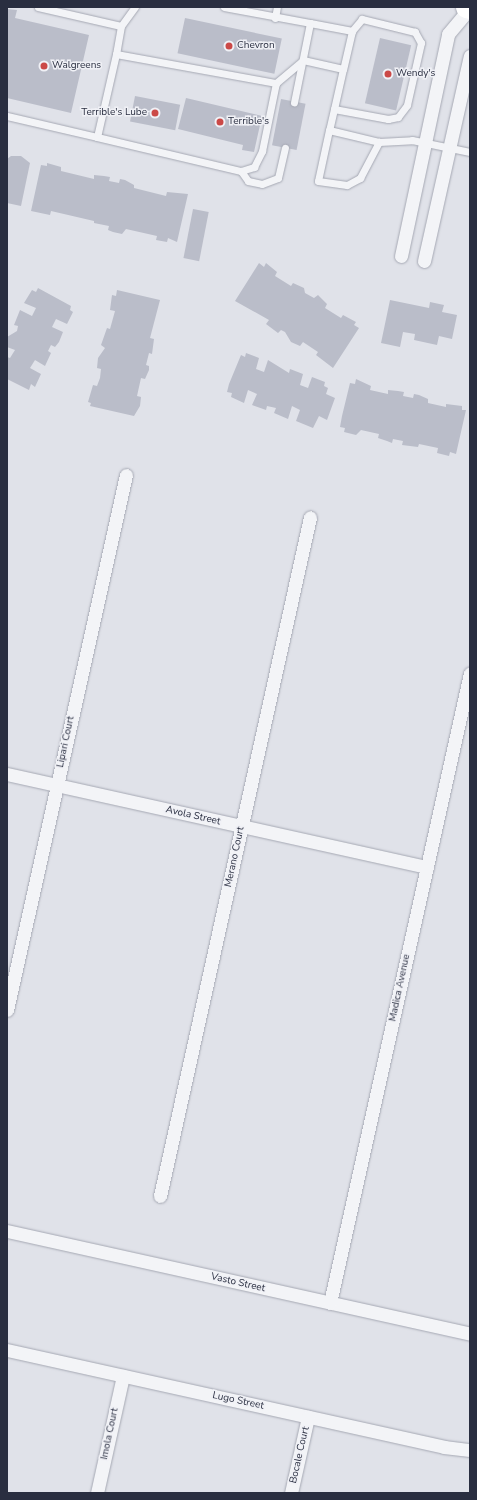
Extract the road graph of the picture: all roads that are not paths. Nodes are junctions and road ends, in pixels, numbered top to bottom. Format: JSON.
{"nodes":[{"id":1,"x":38,"y":7,"type":"edge"},
{"id":2,"x":135,"y":7,"type":"edge"},
{"id":3,"x":224,"y":7,"type":"edge"},
{"id":4,"x":278,"y":7,"type":"edge"},
{"id":5,"x":466,"y":7,"type":"edge"},
{"id":6,"x":470,"y":8,"type":"edge"},
{"id":7,"x":470,"y":11,"type":"edge"},
{"id":8,"x":275,"y":18,"type":"junction"},
{"id":9,"x":310,"y":23,"type":"junction"},
{"id":10,"x":121,"y":26,"type":"junction"},
{"id":11,"x":352,"y":31,"type":"junction"},
{"id":12,"x":116,"y":54,"type":"junction"},
{"id":13,"x":470,"y":56,"type":"edge"},
{"id":14,"x":303,"y":60,"type":"junction"},
{"id":15,"x":343,"y":69,"type":"junction"},
{"id":16,"x":276,"y":83,"type":"junction"},
{"id":17,"x":294,"y":102,"type":"dead end"},
{"id":18,"x":334,"y":109,"type":"junction"},
{"id":19,"x":7,"y":116,"type":"edge"},
{"id":20,"x":329,"y":130,"type":"junction"},
{"id":21,"x":97,"y":137,"type":"junction"},
{"id":22,"x":379,"y":142,"type":"junction"},
{"id":23,"x":425,"y":143,"type":"junction"},
{"id":24,"x":285,"y":148,"type":"dead end"},
{"id":25,"x":451,"y":148,"type":"junction"},
{"id":26,"x":470,"y":152,"type":"edge"},
{"id":27,"x":241,"y":171,"type":"junction"},
{"id":28,"x":401,"y":256,"type":"dead end"},
{"id":29,"x":424,"y":261,"type":"dead end"},
{"id":30,"x":126,"y":475,"type":"dead end"},
{"id":31,"x":310,"y":517,"type":"dead end"},
{"id":32,"x":470,"y":673,"type":"edge"},
{"id":33,"x":7,"y":774,"type":"edge"},
{"id":34,"x":57,"y":785,"type":"junction"},
{"id":35,"x":242,"y":826,"type":"junction"},
{"id":36,"x":427,"y":867,"type":"junction"},
{"id":37,"x":7,"y":1010,"type":"edge"},
{"id":38,"x":160,"y":1196,"type":"dead end"},
{"id":39,"x":7,"y":1231,"type":"edge"},
{"id":40,"x":330,"y":1303,"type":"junction"},
{"id":41,"x":470,"y":1334,"type":"edge"},
{"id":42,"x":7,"y":1350,"type":"edge"},
{"id":43,"x":123,"y":1376,"type":"junction"},
{"id":44,"x":308,"y":1417,"type":"junction"},
{"id":45,"x":470,"y":1450,"type":"edge"},
{"id":46,"x":97,"y":1493,"type":"edge"},
{"id":47,"x":291,"y":1493,"type":"edge"}],
"edges":[{"from":1,"to":10,"type":"lane"},
{"from":2,"to":10,"type":"lane"},
{"from":3,"to":8,"type":"lane"},
{"from":4,"to":8,"type":"lane"},
{"from":5,"to":6,"type":"main road"},
{"from":6,"to":7,"type":"street"},
{"from":6,"to":23,"type":"street"},
{"from":8,"to":9,"type":"lane"},
{"from":9,"to":11,"type":"lane"},
{"from":9,"to":14,"type":"lane"},
{"from":10,"to":12,"type":"lane"},
{"from":11,"to":15,"type":"lane"},
{"from":11,"to":18,"type":"lane"},
{"from":12,"to":16,"type":"lane"},
{"from":12,"to":21,"type":"lane"},
{"from":13,"to":25,"type":"street"},
{"from":14,"to":15,"type":"lane"},
{"from":14,"to":16,"type":"lane"},
{"from":14,"to":17,"type":"lane"},
{"from":15,"to":18,"type":"lane"},
{"from":16,"to":27,"type":"lane"},
{"from":18,"to":20,"type":"lane"},
{"from":19,"to":21,"type":"lane"},
{"from":20,"to":22,"type":"lane"},
{"from":20,"to":22,"type":"lane"},
{"from":21,"to":27,"type":"lane"},
{"from":22,"to":23,"type":"lane"},
{"from":23,"to":25,"type":"lane"},
{"from":23,"to":28,"type":"street"},
{"from":24,"to":27,"type":"lane"},
{"from":25,"to":26,"type":"lane"},
{"from":25,"to":29,"type":"street"},
{"from":30,"to":34,"type":"street","name":"Lipari Court"},
{"from":31,"to":35,"type":"street","name":"Merano Court"},
{"from":32,"to":36,"type":"street","name":"Madica Avenue"},
{"from":33,"to":34,"type":"street","name":"Avola Street"},
{"from":34,"to":35,"type":"street","name":"Avola Street"},
{"from":34,"to":37,"type":"street","name":"Lipari Court"},
{"from":35,"to":36,"type":"street","name":"Avola Street"},
{"from":35,"to":38,"type":"street","name":"Merano Court"},
{"from":36,"to":40,"type":"street","name":"Madica Avenue"},
{"from":39,"to":40,"type":"street","name":"Vasto Street"},
{"from":40,"to":41,"type":"street","name":"Vasto Street"},
{"from":42,"to":43,"type":"street","name":"Lugo Street"},
{"from":43,"to":44,"type":"street","name":"Lugo Street"},
{"from":43,"to":46,"type":"street","name":"Imola Court"},
{"from":44,"to":45,"type":"street","name":"Lugo Street"},
{"from":44,"to":47,"type":"street","name":"Bocale Court"}]}
